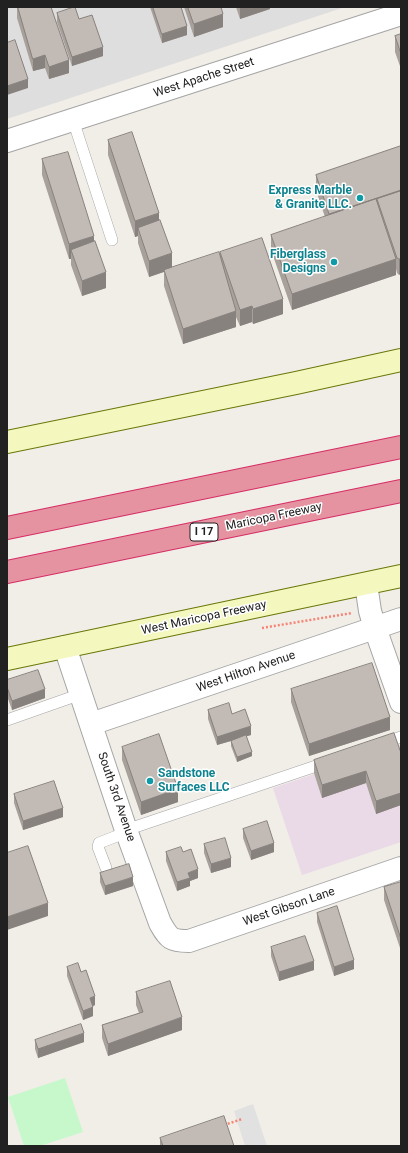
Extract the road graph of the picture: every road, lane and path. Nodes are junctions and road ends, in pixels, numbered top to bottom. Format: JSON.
{"nodes":[{"id":1,"x":401,"y":14,"type":"edge"},
{"id":2,"x":73,"y":120,"type":"junction"},
{"id":3,"x":7,"y":141,"type":"edge"},
{"id":4,"x":112,"y":240,"type":"dead end"},
{"id":5,"x":401,"y":360,"type":"edge"},
{"id":6,"x":7,"y":442,"type":"edge"},
{"id":7,"x":401,"y":447,"type":"edge"},
{"id":8,"x":401,"y":491,"type":"edge"},
{"id":9,"x":7,"y":528,"type":"edge"},
{"id":10,"x":7,"y":572,"type":"edge"},
{"id":11,"x":401,"y":576,"type":"edge"},
{"id":12,"x":366,"y":584,"type":"junction"},
{"id":13,"x":401,"y":619,"type":"edge"},
{"id":14,"x":375,"y":628,"type":"junction"},
{"id":15,"x":65,"y":647,"type":"junction"},
{"id":16,"x":7,"y":659,"type":"edge"},
{"id":17,"x":81,"y":694,"type":"junction"},
{"id":18,"x":401,"y":702,"type":"edge"},
{"id":19,"x":7,"y":720,"type":"edge"},
{"id":20,"x":91,"y":724,"type":"junction"},
{"id":21,"x":401,"y":737,"type":"edge"},
{"id":22,"x":371,"y":747,"type":"edge"},
{"id":23,"x":342,"y":757,"type":"edge"},
{"id":24,"x":126,"y":830,"type":"junction"},
{"id":25,"x":106,"y":868,"type":"dead end"},
{"id":26,"x":401,"y":868,"type":"edge"},
{"id":27,"x":176,"y":941,"type":"joint"},
{"id":28,"x":242,"y":1120,"type":"dead end"},
{"id":29,"x":220,"y":1127,"type":"edge"}],
"edges":[{"from":1,"to":2,"type":"street","name":"West Apache Street"},
{"from":2,"to":3,"type":"street","name":"West Apache Street"},
{"from":2,"to":4,"type":"lane"},
{"from":5,"to":6,"type":"main road"},
{"from":7,"to":9,"type":"highway"},
{"from":8,"to":10,"type":"highway","name":"Maricopa Freeway","number":"I 17"},
{"from":11,"to":12,"type":"main road","name":"West Maricopa Freeway"},
{"from":12,"to":14,"type":"street"},
{"from":12,"to":15,"type":"main road","name":"West Maricopa Freeway"},
{"from":13,"to":14,"type":"street","name":"West Hilton Avenue"},
{"from":14,"to":18,"type":"street"},
{"from":14,"to":20,"type":"street","name":"West Hilton Avenue"},
{"from":15,"to":16,"type":"main road","name":"West Maricopa Freeway"},
{"from":15,"to":17,"type":"street","name":"South 3rd Avenue"},
{"from":17,"to":19,"type":"lane"},
{"from":17,"to":20,"type":"street","name":"South 3rd Avenue"},
{"from":20,"to":24,"type":"street","name":"South 3rd Avenue"},
{"from":21,"to":22,"type":"lane"},
{"from":23,"to":24,"type":"lane"},
{"from":24,"to":25,"type":"lane"},
{"from":24,"to":27,"type":"street","name":"South 3rd Avenue"},
{"from":26,"to":27,"type":"street","name":"West Gibson Lane"},
{"from":28,"to":29,"type":"path"}]}
